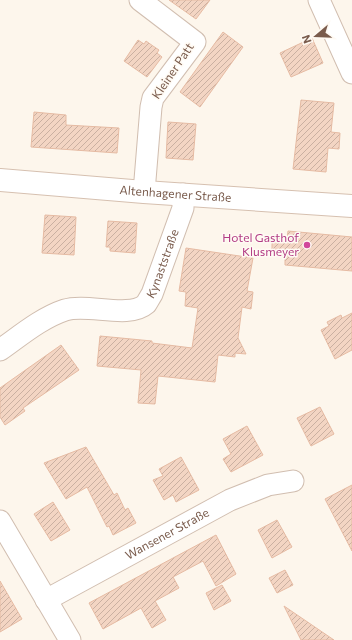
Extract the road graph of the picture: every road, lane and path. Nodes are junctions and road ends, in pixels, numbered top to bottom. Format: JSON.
{"nodes":[{"id":1,"x":140,"y":0,"type":"edge"},
{"id":2,"x":319,"y":0,"type":"edge"},
{"id":3,"x":352,"y":73,"type":"edge"},
{"id":4,"x":0,"y":180,"type":"edge"},
{"id":5,"x":144,"y":192,"type":"junction"},
{"id":6,"x":183,"y":194,"type":"junction"},
{"id":7,"x":352,"y":206,"type":"edge"},
{"id":8,"x":0,"y":350,"type":"edge"},
{"id":9,"x":293,"y":481,"type":"dead end"},
{"id":10,"x":0,"y":521,"type":"edge"},
{"id":11,"x":46,"y":600,"type":"junction"},
{"id":12,"x":70,"y":640,"type":"edge"}],
"edges":[{"from":1,"to":5,"type":"street","name":"Kleiner Patt"},
{"from":2,"to":3,"type":"street"},
{"from":4,"to":5,"type":"main road","name":"Altenhagener Straße"},
{"from":5,"to":6,"type":"main road","name":"Altenhagener Straße"},
{"from":6,"to":7,"type":"main road","name":"Altenhagener Straße"},
{"from":6,"to":8,"type":"street","name":"Kynaststraße"},
{"from":9,"to":11,"type":"street","name":"Wansener Straße"},
{"from":10,"to":11,"type":"street"},
{"from":11,"to":12,"type":"street"}]}
